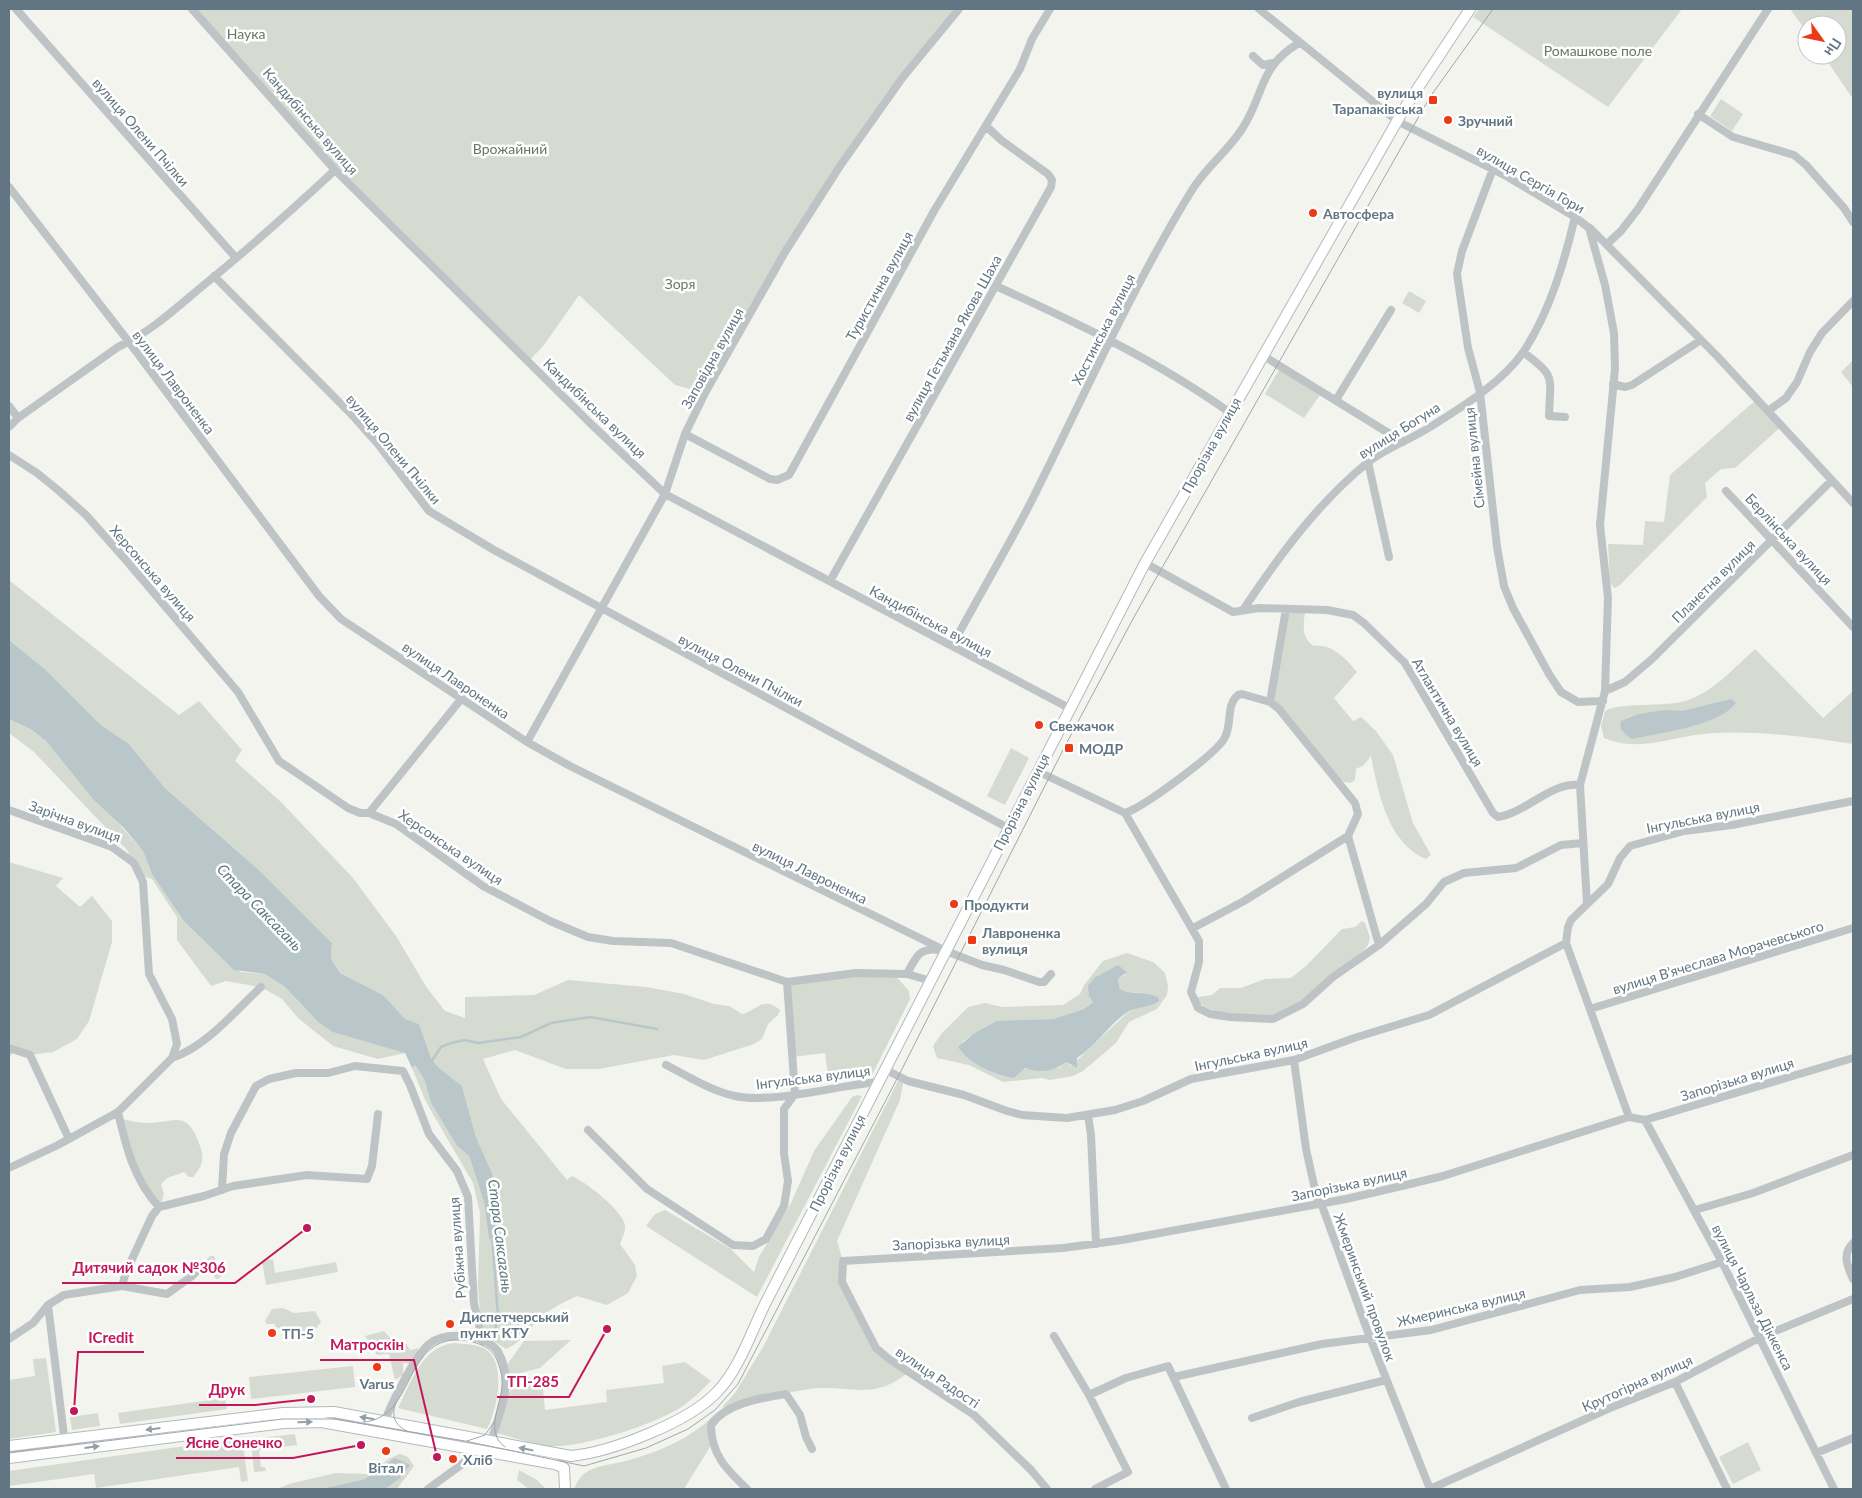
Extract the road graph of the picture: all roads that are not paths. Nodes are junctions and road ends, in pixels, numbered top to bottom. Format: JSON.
{"nodes":[{"id":1,"x":16,"y":9,"type":"edge"},
{"id":2,"x":192,"y":9,"type":"edge"},
{"id":3,"x":959,"y":9,"type":"edge"},
{"id":4,"x":1050,"y":9,"type":"edge"},
{"id":5,"x":1259,"y":9,"type":"edge"},
{"id":6,"x":1470,"y":9,"type":"edge"},
{"id":7,"x":1768,"y":9,"type":"edge"},
{"id":8,"x":1299,"y":43,"type":"junction"},
{"id":9,"x":1253,"y":56,"type":"dead end"},
{"id":10,"x":1273,"y":63,"type":"junction"},
{"id":11,"x":1698,"y":114,"type":"junction"},
{"id":12,"x":1397,"y":121,"type":"junction"},
{"id":13,"x":986,"y":126,"type":"junction"},
{"id":14,"x":1493,"y":169,"type":"junction"},
{"id":15,"x":335,"y":170,"type":"junction"},
{"id":16,"x":9,"y":187,"type":"edge"},
{"id":17,"x":1576,"y":217,"type":"junction"},
{"id":18,"x":1853,"y":222,"type":"edge"},
{"id":19,"x":1589,"y":228,"type":"junction"},
{"id":20,"x":1607,"y":244,"type":"junction"},
{"id":21,"x":236,"y":258,"type":"junction"},
{"id":22,"x":214,"y":276,"type":"junction"},
{"id":23,"x":996,"y":286,"type":"junction"},
{"id":24,"x":1853,"y":300,"type":"edge"},
{"id":25,"x":1392,"y":310,"type":"dead end"},
{"id":26,"x":1111,"y":340,"type":"junction"},
{"id":27,"x":1701,"y":340,"type":"junction"},
{"id":28,"x":129,"y":342,"type":"junction"},
{"id":29,"x":1523,"y":352,"type":"junction"},
{"id":30,"x":1262,"y":355,"type":"junction"},
{"id":31,"x":1613,"y":384,"type":"junction"},
{"id":32,"x":1480,"y":392,"type":"junction"},
{"id":33,"x":1336,"y":400,"type":"junction"},
{"id":34,"x":9,"y":406,"type":"edge"},
{"id":35,"x":1768,"y":411,"type":"junction"},
{"id":36,"x":1229,"y":412,"type":"junction"},
{"id":37,"x":1565,"y":417,"type":"dead end"},
{"id":38,"x":18,"y":418,"type":"junction"},
{"id":39,"x":9,"y":427,"type":"edge"},
{"id":40,"x":685,"y":434,"type":"junction"},
{"id":41,"x":1403,"y":442,"type":"junction"},
{"id":42,"x":9,"y":455,"type":"edge"},
{"id":43,"x":1368,"y":462,"type":"junction"},
{"id":44,"x":1832,"y":480,"type":"junction"},
{"id":45,"x":1726,"y":491,"type":"dead end"},
{"id":46,"x":665,"y":494,"type":"junction"},
{"id":47,"x":1853,"y":503,"type":"edge"},
{"id":48,"x":1771,"y":540,"type":"junction"},
{"id":49,"x":1389,"y":557,"type":"dead end"},
{"id":50,"x":1145,"y":563,"type":"junction"},
{"id":51,"x":830,"y":581,"type":"junction"},
{"id":52,"x":601,"y":609,"type":"junction"},
{"id":53,"x":1286,"y":609,"type":"junction"},
{"id":54,"x":1243,"y":610,"type":"junction"},
{"id":55,"x":1853,"y":627,"type":"edge"},
{"id":56,"x":952,"y":646,"type":"junction"},
{"id":57,"x":1606,"y":691,"type":"junction"},
{"id":58,"x":462,"y":698,"type":"junction"},
{"id":59,"x":1603,"y":701,"type":"junction"},
{"id":60,"x":1270,"y":702,"type":"junction"},
{"id":61,"x":1069,"y":708,"type":"junction"},
{"id":62,"x":527,"y":742,"type":"junction"},
{"id":63,"x":1037,"y":770,"type":"junction"},
{"id":64,"x":1580,"y":785,"type":"junction"},
{"id":65,"x":1853,"y":800,"type":"edge"},
{"id":66,"x":9,"y":810,"type":"edge"},
{"id":67,"x":369,"y":813,"type":"junction"},
{"id":68,"x":1125,"y":813,"type":"junction"},
{"id":69,"x":1008,"y":828,"type":"junction"},
{"id":70,"x":1348,"y":836,"type":"junction"},
{"id":71,"x":1583,"y":843,"type":"junction"},
{"id":72,"x":1587,"y":904,"type":"junction"},
{"id":73,"x":1193,"y":928,"type":"junction"},
{"id":74,"x":1853,"y":928,"type":"edge"},
{"id":75,"x":1566,"y":943,"type":"junction"},
{"id":76,"x":1379,"y":945,"type":"junction"},
{"id":77,"x":946,"y":951,"type":"junction"},
{"id":78,"x":907,"y":974,"type":"junction"},
{"id":79,"x":1051,"y":974,"type":"dead end"},
{"id":80,"x":931,"y":981,"type":"junction"},
{"id":81,"x":787,"y":982,"type":"junction"},
{"id":82,"x":261,"y":986,"type":"dead end"},
{"id":83,"x":1590,"y":1009,"type":"junction"},
{"id":84,"x":9,"y":1048,"type":"edge"},
{"id":85,"x":172,"y":1058,"type":"junction"},
{"id":86,"x":1853,"y":1058,"type":"edge"},
{"id":87,"x":1294,"y":1060,"type":"junction"},
{"id":88,"x":666,"y":1065,"type":"dead end"},
{"id":89,"x":886,"y":1070,"type":"junction"},
{"id":90,"x":880,"y":1082,"type":"junction"},
{"id":91,"x":795,"y":1094,"type":"junction"},
{"id":92,"x":118,"y":1112,"type":"junction"},
{"id":93,"x":378,"y":1114,"type":"dead end"},
{"id":94,"x":1088,"y":1115,"type":"junction"},
{"id":95,"x":1629,"y":1117,"type":"junction"},
{"id":96,"x":1645,"y":1120,"type":"junction"},
{"id":97,"x":588,"y":1130,"type":"dead end"},
{"id":98,"x":68,"y":1139,"type":"junction"},
{"id":99,"x":1853,"y":1155,"type":"edge"},
{"id":100,"x":9,"y":1168,"type":"edge"},
{"id":101,"x":222,"y":1190,"type":"junction"},
{"id":102,"x":1320,"y":1203,"type":"junction"},
{"id":103,"x":159,"y":1207,"type":"junction"},
{"id":104,"x":1694,"y":1210,"type":"junction"},
{"id":105,"x":1853,"y":1243,"type":"edge"},
{"id":106,"x":1096,"y":1244,"type":"junction"},
{"id":107,"x":1722,"y":1262,"type":"junction"},
{"id":108,"x":200,"y":1267,"type":"dead end"},
{"id":109,"x":842,"y":1268,"type":"joint"},
{"id":110,"x":1853,"y":1279,"type":"edge"},
{"id":111,"x":122,"y":1286,"type":"junction"},
{"id":112,"x":1853,"y":1299,"type":"edge"},
{"id":113,"x":48,"y":1304,"type":"junction"},
{"id":114,"x":1054,"y":1336,"type":"dead end"},
{"id":115,"x":1761,"y":1337,"type":"junction"},
{"id":116,"x":1370,"y":1338,"type":"junction"},
{"id":117,"x":9,"y":1340,"type":"edge"},
{"id":118,"x":483,"y":1341,"type":"junction"},
{"id":119,"x":1174,"y":1377,"type":"junction"},
{"id":120,"x":1386,"y":1380,"type":"junction"},
{"id":121,"x":1675,"y":1382,"type":"junction"},
{"id":122,"x":1089,"y":1395,"type":"junction"},
{"id":123,"x":1252,"y":1418,"type":"dead end"},
{"id":124,"x":383,"y":1426,"type":"junction"},
{"id":125,"x":1853,"y":1438,"type":"edge"},
{"id":126,"x":64,"y":1439,"type":"junction"},
{"id":127,"x":9,"y":1446,"type":"edge"},
{"id":128,"x":484,"y":1446,"type":"junction"},
{"id":129,"x":812,"y":1449,"type":"dead end"},
{"id":130,"x":66,"y":1450,"type":"junction"},
{"id":131,"x":1816,"y":1452,"type":"junction"},
{"id":132,"x":557,"y":1455,"type":"junction"},
{"id":133,"x":574,"y":1456,"type":"junction"},
{"id":134,"x":9,"y":1458,"type":"edge"},
{"id":135,"x":564,"y":1468,"type":"junction"},
{"id":136,"x":428,"y":1489,"type":"edge"},
{"id":137,"x":564,"y":1489,"type":"edge"},
{"id":138,"x":747,"y":1489,"type":"edge"},
{"id":139,"x":1047,"y":1489,"type":"edge"},
{"id":140,"x":1095,"y":1489,"type":"edge"},
{"id":141,"x":1226,"y":1489,"type":"edge"},
{"id":142,"x":1430,"y":1489,"type":"edge"},
{"id":143,"x":1727,"y":1489,"type":"edge"},
{"id":144,"x":1834,"y":1489,"type":"edge"}],
"edges":[{"from":1,"to":21,"type":"street","name":"вулиця Олени Пчілки"},
{"from":2,"to":15,"type":"street","name":"Кандибінська вулиця"},
{"from":3,"to":40,"type":"street","name":"Заповідна вулиця"},
{"from":4,"to":13,"type":"street","name":"Туристична вулиця"},
{"from":5,"to":8,"type":"street","name":"вулиця Сергія Гори"},
{"from":6,"to":12,"type":"main road","name":"Прорізна вулиця"},
{"from":7,"to":11,"type":"street"},
{"from":8,"to":10,"type":"street","name":"Хостинська вулиця"},
{"from":8,"to":12,"type":"street","name":"вулиця Сергія Гори"},
{"from":9,"to":10,"type":"street"},
{"from":10,"to":26,"type":"street","name":"Хостинська вулиця"},
{"from":11,"to":18,"type":"street"},
{"from":11,"to":20,"type":"street"},
{"from":12,"to":14,"type":"street","name":"вулиця Сергія Гори"},
{"from":12,"to":30,"type":"main road","name":"Прорізна вулиця"},
{"from":13,"to":23,"type":"street","name":"вулиця Гетьмана Якова Шаха"},
{"from":13,"to":40,"type":"street","name":"Туристична вулиця"},
{"from":14,"to":17,"type":"street","name":"вулиця Сергія Гори"},
{"from":14,"to":32,"type":"street","name":"Сімейна вулиця"},
{"from":15,"to":21,"type":"street"},
{"from":15,"to":46,"type":"street","name":"Кандибінська вулиця"},
{"from":16,"to":28,"type":"street","name":"вулиця Лавроненка"},
{"from":17,"to":19,"type":"street","name":"вулиця Сергія Гори"},
{"from":17,"to":29,"type":"street","name":"вулиця Богуна"},
{"from":19,"to":20,"type":"street"},
{"from":19,"to":31,"type":"street","name":"вулиця Сергія Гори"},
{"from":20,"to":27,"type":"street"},
{"from":21,"to":22,"type":"street"},
{"from":22,"to":28,"type":"street"},
{"from":22,"to":52,"type":"street","name":"вулиця Олени Пчілки"},
{"from":23,"to":26,"type":"street"},
{"from":23,"to":51,"type":"street","name":"вулиця Гетьмана Якова Шаха"},
{"from":24,"to":35,"type":"street"},
{"from":25,"to":33,"type":"street"},
{"from":26,"to":36,"type":"street"},
{"from":26,"to":56,"type":"street","name":"Хостинська вулиця"},
{"from":27,"to":31,"type":"street"},
{"from":27,"to":35,"type":"street"},
{"from":28,"to":38,"type":"street"},
{"from":28,"to":58,"type":"street","name":"вулиця Лавроненка"},
{"from":29,"to":32,"type":"street","name":"вулиця Богуна"},
{"from":29,"to":37,"type":"street"},
{"from":30,"to":33,"type":"street"},
{"from":30,"to":36,"type":"main road","name":"Прорізна вулиця"},
{"from":31,"to":57,"type":"street","name":"вулиця Сергія Гори"},
{"from":32,"to":41,"type":"street","name":"вулиця Богуна"},
{"from":32,"to":59,"type":"street","name":"Сімейна вулиця"},
{"from":33,"to":41,"type":"street"},
{"from":34,"to":38,"type":"street"},
{"from":35,"to":44,"type":"street"},
{"from":36,"to":50,"type":"main road","name":"Прорізна вулиця"},
{"from":38,"to":39,"type":"street"},
{"from":40,"to":46,"type":"street","name":"Заповідна вулиця"},
{"from":41,"to":43,"type":"street","name":"вулиця Богуна"},
{"from":42,"to":67,"type":"street","name":"Херсонська вулиця"},
{"from":43,"to":49,"type":"street"},
{"from":43,"to":54,"type":"street","name":"вулиця Богуна"},
{"from":44,"to":47,"type":"street"},
{"from":44,"to":48,"type":"street","name":"Планетна вулиця"},
{"from":45,"to":48,"type":"street","name":"Берлінська вулиця"},
{"from":46,"to":51,"type":"street","name":"Кандибінська вулиця"},
{"from":46,"to":52,"type":"street","name":"Заповідна вулиця"},
{"from":48,"to":55,"type":"street","name":"Берлінська вулиця"},
{"from":48,"to":57,"type":"street","name":"Планетна вулиця"},
{"from":50,"to":54,"type":"street","name":"Атлантична вулиця"},
{"from":50,"to":61,"type":"main road","name":"Прорізна вулиця"},
{"from":51,"to":56,"type":"street","name":"Кандибінська вулиця"},
{"from":52,"to":62,"type":"street","name":"Заповідна вулиця"},
{"from":52,"to":69,"type":"street","name":"вулиця Олени Пчілки"},
{"from":53,"to":54,"type":"street","name":"Атлантична вулиця"},
{"from":53,"to":60,"type":"street"},
{"from":53,"to":64,"type":"street","name":"Атлантична вулиця"},
{"from":56,"to":61,"type":"street","name":"Кандибінська вулиця"},
{"from":57,"to":59,"type":"street","name":"вулиця Сергія Гори"},
{"from":58,"to":62,"type":"street","name":"вулиця Лавроненка"},
{"from":58,"to":67,"type":"street"},
{"from":59,"to":64,"type":"street"},
{"from":60,"to":68,"type":"street"},
{"from":60,"to":70,"type":"street"},
{"from":61,"to":63,"type":"main road","name":"Прорізна вулиця"},
{"from":62,"to":77,"type":"street","name":"вулиця Лавроненка"},
{"from":63,"to":68,"type":"street"},
{"from":63,"to":69,"type":"main road","name":"Прорізна вулиця"},
{"from":64,"to":71,"type":"street"},
{"from":65,"to":72,"type":"street","name":"Інгульська вулиця"},
{"from":66,"to":85,"type":"street","name":"Зарічна вулиця"},
{"from":67,"to":81,"type":"street","name":"Херсонська вулиця"},
{"from":68,"to":73,"type":"street"},
{"from":69,"to":77,"type":"main road","name":"Прорізна вулиця"},
{"from":70,"to":73,"type":"street"},
{"from":70,"to":76,"type":"street"},
{"from":71,"to":72,"type":"street"},
{"from":71,"to":76,"type":"street"},
{"from":72,"to":75,"type":"street","name":"Інгульська вулиця"},
{"from":73,"to":76,"type":"street"},
{"from":74,"to":83,"type":"street","name":"вулиця В’ячеслава Морачевського"},
{"from":75,"to":83,"type":"street"},
{"from":75,"to":87,"type":"street","name":"Інгульська вулиця"},
{"from":77,"to":78,"type":"street"},
{"from":77,"to":79,"type":"street","name":"вулиця Лавроненка"},
{"from":77,"to":80,"type":"main road","name":"Прорізна вулиця"},
{"from":78,"to":80,"type":"street","name":"Херсонська вулиця"},
{"from":78,"to":81,"type":"street","name":"Херсонська вулиця"},
{"from":80,"to":89,"type":"main road","name":"Прорізна вулиця"},
{"from":81,"to":91,"type":"street"},
{"from":82,"to":85,"type":"street"},
{"from":83,"to":95,"type":"street"},
{"from":84,"to":98,"type":"street"},
{"from":85,"to":92,"type":"street"},
{"from":86,"to":96,"type":"street","name":"Запорізька вулиця"},
{"from":87,"to":94,"type":"street","name":"Інгульська вулиця"},
{"from":87,"to":102,"type":"street","name":"Жмеринський провулок"},
{"from":88,"to":91,"type":"street","name":"Інгульська вулиця"},
{"from":89,"to":90,"type":"main road","name":"Прорізна вулиця"},
{"from":89,"to":94,"type":"street","name":"Інгульська вулиця"},
{"from":90,"to":91,"type":"street","name":"Інгульська вулиця"},
{"from":90,"to":133,"type":"main road","name":"Прорізна вулиця"},
{"from":91,"to":97,"type":"street"},
{"from":92,"to":98,"type":"street"},
{"from":92,"to":103,"type":"street"},
{"from":93,"to":101,"type":"street"},
{"from":94,"to":106,"type":"street"},
{"from":95,"to":96,"type":"street","name":"Запорізька вулиця"},
{"from":95,"to":102,"type":"street","name":"Запорізька вулиця"},
{"from":96,"to":104,"type":"street","name":"вулиця Чарльза Діккенса"},
{"from":98,"to":100,"type":"street"},
{"from":99,"to":104,"type":"street"},
{"from":101,"to":103,"type":"street"},
{"from":101,"to":118,"type":"street","name":"Рубіжна вулиця"},
{"from":102,"to":106,"type":"street","name":"Запорізька вулиця"},
{"from":102,"to":116,"type":"street","name":"Жмеринський провулок"},
{"from":103,"to":111,"type":"street"},
{"from":104,"to":107,"type":"street","name":"вулиця Чарльза Діккенса"},
{"from":105,"to":110,"type":"street"},
{"from":106,"to":109,"type":"street","name":"Запорізька вулиця"},
{"from":107,"to":115,"type":"street","name":"вулиця Чарльза Діккенса"},
{"from":107,"to":116,"type":"street","name":"Жмеринська вулиця"},
{"from":108,"to":111,"type":"street"},
{"from":109,"to":139,"type":"street","name":"вулиця Радості"},
{"from":111,"to":113,"type":"street"},
{"from":112,"to":115,"type":"street","name":"Крутогірна вулиця"},
{"from":113,"to":117,"type":"street"},
{"from":113,"to":126,"type":"street"},
{"from":114,"to":122,"type":"street"},
{"from":115,"to":121,"type":"street","name":"Крутогірна вулиця"},
{"from":115,"to":131,"type":"street","name":"вулиця Чарльза Діккенса"},
{"from":116,"to":119,"type":"street","name":"Жмеринська вулиця"},
{"from":116,"to":120,"type":"street","name":"Жмеринський провулок"},
{"from":118,"to":124,"type":"street"},
{"from":118,"to":128,"type":"street"},
{"from":119,"to":122,"type":"street"},
{"from":119,"to":141,"type":"street"},
{"from":120,"to":123,"type":"street","name":"Жмеринський провулок"},
{"from":120,"to":142,"type":"street","name":"Жмеринський провулок"},
{"from":121,"to":142,"type":"street","name":"Крутогірна вулиця"},
{"from":121,"to":143,"type":"street"},
{"from":122,"to":140,"type":"street"},
{"from":124,"to":126,"type":"main road","one_way":true},
{"from":124,"to":128,"type":"main road"},
{"from":130,"to":124,"type":"main road","one_way":true},
{"from":125,"to":131,"type":"street"},
{"from":126,"to":127,"type":"main road"},
{"from":126,"to":130,"type":"street"},
{"from":132,"to":128,"type":"main road","one_way":true},
{"from":128,"to":135,"type":"main road"},
{"from":128,"to":136,"type":"street"},
{"from":129,"to":138,"type":"street"},
{"from":130,"to":134,"type":"main road"},
{"from":131,"to":144,"type":"street","name":"вулиця Чарльза Діккенса"},
{"from":132,"to":133,"type":"main road"},
{"from":132,"to":135,"type":"main road"},
{"from":133,"to":135,"type":"main road"},
{"from":135,"to":137,"type":"main road"}]}
